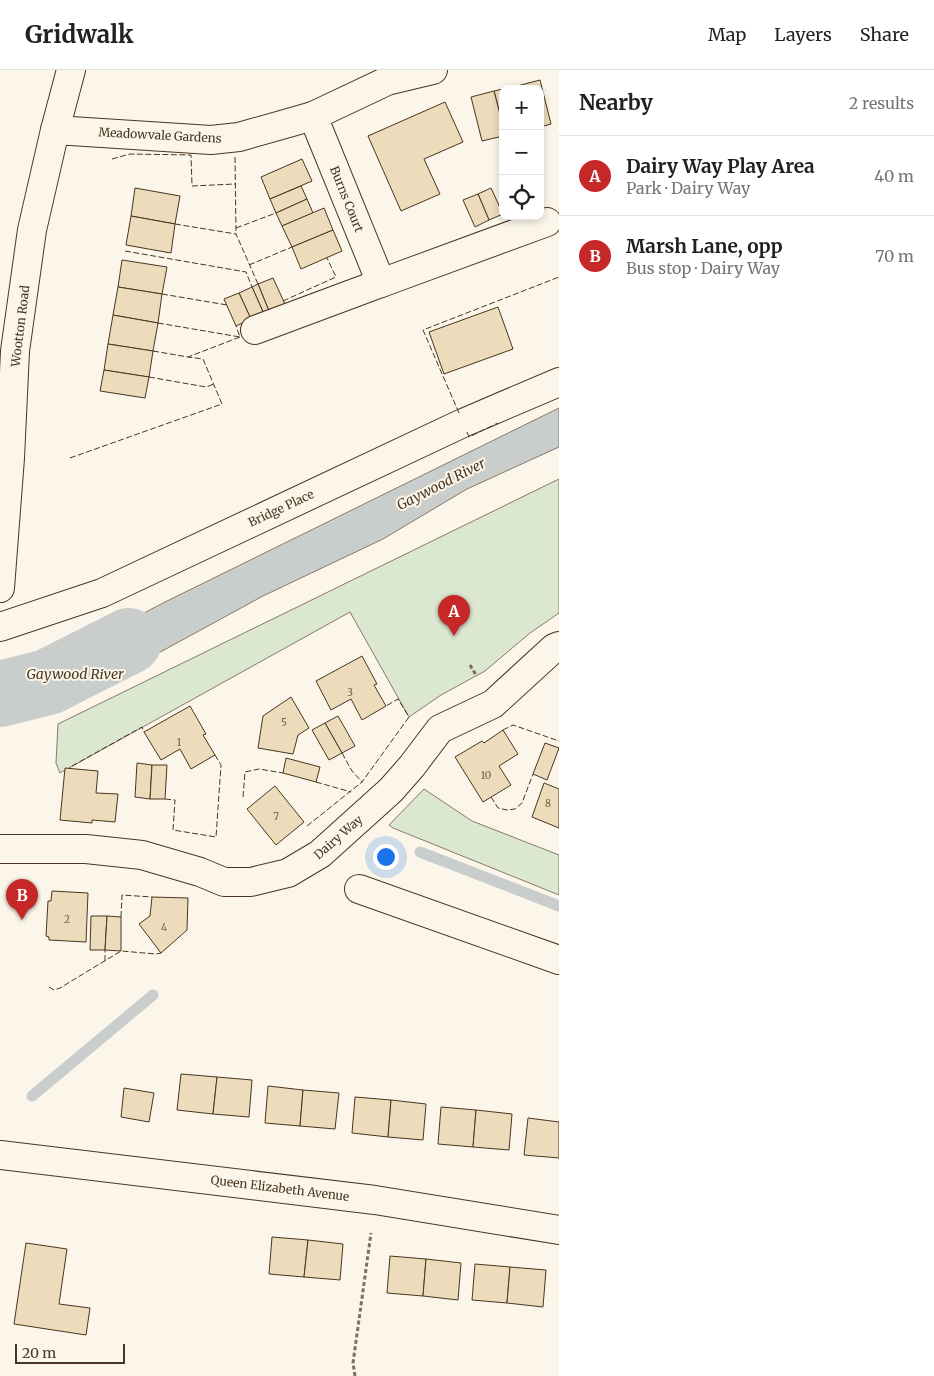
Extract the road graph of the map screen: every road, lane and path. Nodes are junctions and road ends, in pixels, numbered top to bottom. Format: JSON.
{"nodes":[{"id":1,"x":72,"y":70,"type":"edge"},
{"id":2,"x":433,"y":70,"type":"edge"},
{"id":3,"x":313,"y":116,"type":"junction"},
{"id":4,"x":55,"y":130,"type":"junction"},
{"id":5,"x":547,"y":222,"type":"dead end"},
{"id":6,"x":381,"y":282,"type":"junction"},
{"id":7,"x":255,"y":330,"type":"dead end"},
{"id":8,"x":559,"y":382,"type":"edge"},
{"id":9,"x":5,"y":458,"type":"edge"},
{"id":10,"x":0,"y":588,"type":"edge"},
{"id":11,"x":0,"y":627,"type":"edge"},
{"id":12,"x":559,"y":646,"type":"edge"},
{"id":13,"x":0,"y":849,"type":"edge"},
{"id":14,"x":359,"y":889,"type":"dead end"},
{"id":15,"x":559,"y":960,"type":"edge"},
{"id":16,"x":0,"y":1155,"type":"edge"},
{"id":17,"x":375,"y":1200,"type":"junction"},
{"id":18,"x":559,"y":1230,"type":"edge"},
{"id":19,"x":355,"y":1376,"type":"edge"}],
"edges":[{"from":1,"to":4,"type":"street","name":"Wootton Road"},
{"from":2,"to":3,"type":"street","name":"Meadowvale Gardens"},
{"from":3,"to":4,"type":"street","name":"Meadowvale Gardens"},
{"from":3,"to":6,"type":"street","name":"Burns Court"},
{"from":4,"to":9,"type":"street","name":"Wootton Road"},
{"from":5,"to":6,"type":"street"},
{"from":6,"to":7,"type":"street"},
{"from":8,"to":11,"type":"street","name":"Bridge Place"},
{"from":9,"to":10,"type":"street","name":"Wootton Road"},
{"from":12,"to":13,"type":"street","name":"Dairy Way"},
{"from":14,"to":15,"type":"street"},
{"from":16,"to":17,"type":"street","name":"Queen Elizabeth Avenue"},
{"from":17,"to":18,"type":"street","name":"Queen Elizabeth Avenue"},
{"from":17,"to":19,"type":"path"}]}
